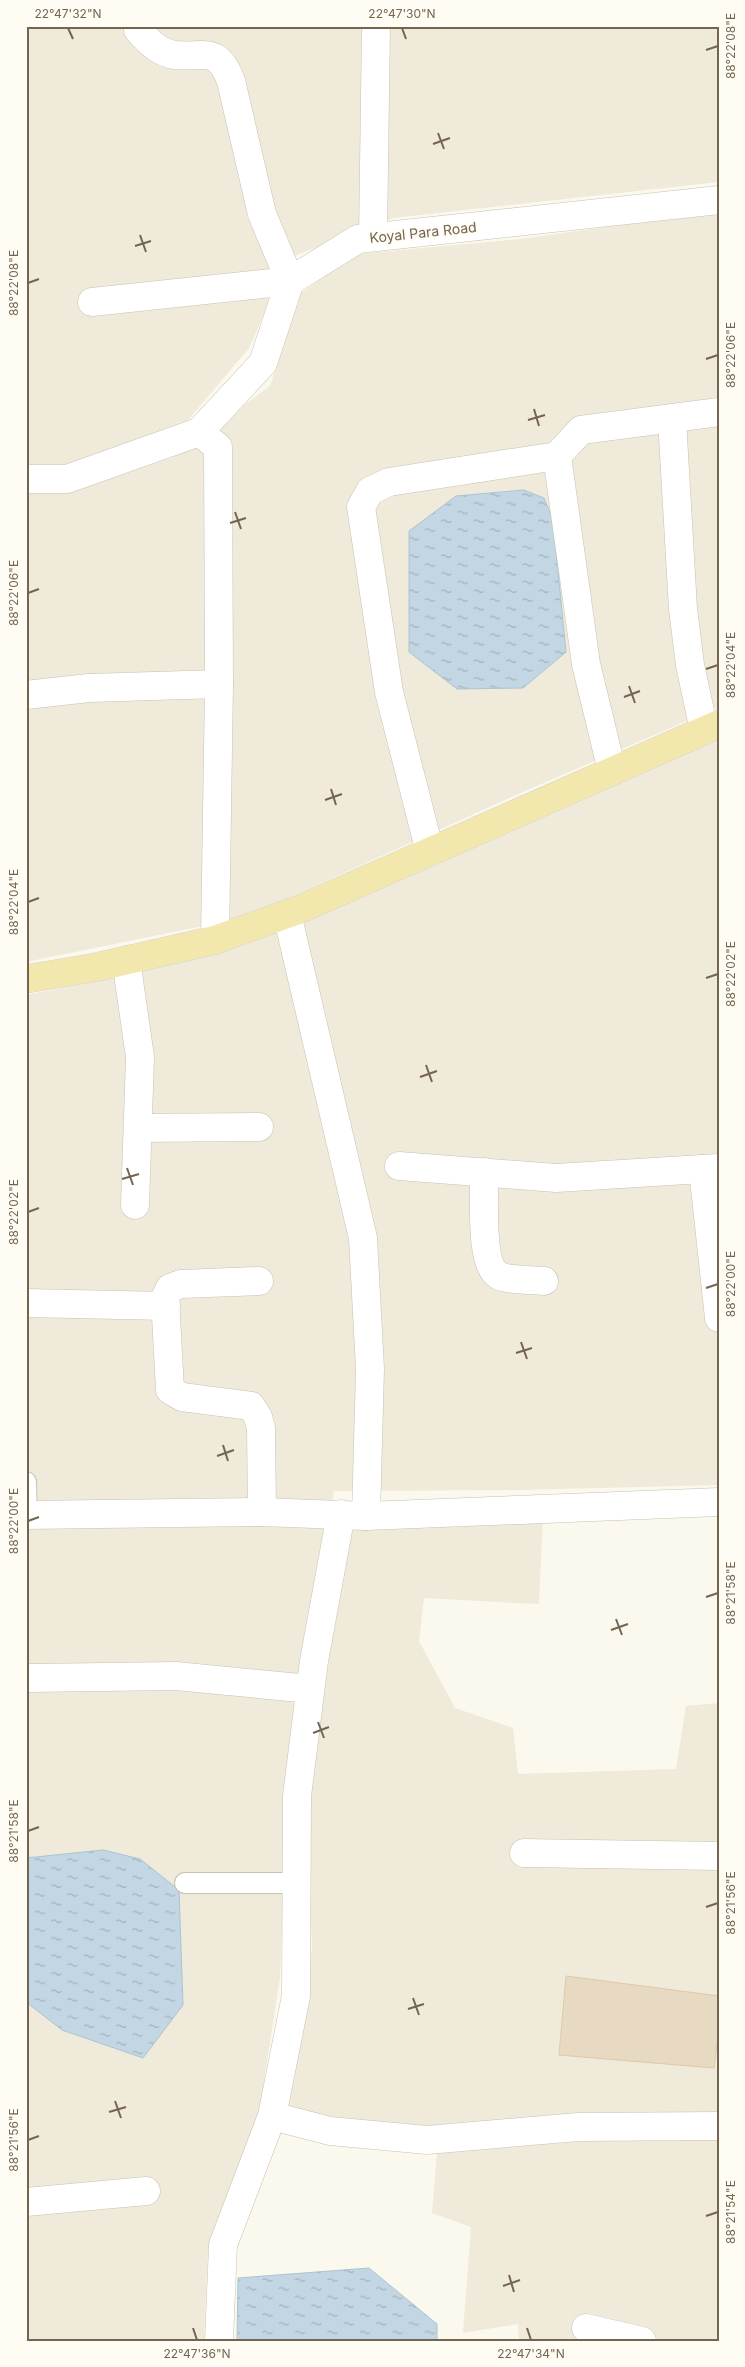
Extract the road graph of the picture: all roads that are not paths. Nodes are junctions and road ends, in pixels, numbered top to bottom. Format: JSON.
{"nodes":[{"id":1,"x":138,"y":26,"type":"edge"},
{"id":2,"x":376,"y":26,"type":"edge"},
{"id":3,"x":719,"y":200,"type":"edge"},
{"id":4,"x":373,"y":237,"type":"junction"},
{"id":5,"x":290,"y":280,"type":"junction"},
{"id":6,"x":92,"y":302,"type":"dead end"},
{"id":7,"x":719,"y":412,"type":"edge"},
{"id":8,"x":672,"y":418,"type":"junction"},
{"id":9,"x":199,"y":432,"type":"junction"},
{"id":10,"x":557,"y":456,"type":"junction"},
{"id":11,"x":26,"y":479,"type":"edge"},
{"id":12,"x":219,"y":684,"type":"junction"},
{"id":13,"x":26,"y":695,"type":"edge"},
{"id":14,"x":711,"y":727,"type":"edge"},
{"id":15,"x":612,"y":770,"type":"junction"},
{"id":16,"x":430,"y":852,"type":"junction"},
{"id":17,"x":287,"y":914,"type":"junction"},
{"id":18,"x":215,"y":940,"type":"junction"},
{"id":19,"x":126,"y":960,"type":"junction"},
{"id":20,"x":26,"y":979,"type":"edge"},
{"id":21,"x":259,"y":1127,"type":"dead end"},
{"id":22,"x":138,"y":1128,"type":"junction"},
{"id":23,"x":399,"y":1166,"type":"dead end"},
{"id":24,"x":711,"y":1169,"type":"edge"},
{"id":25,"x":484,"y":1172,"type":"junction"},
{"id":26,"x":135,"y":1205,"type":"dead end"},
{"id":27,"x":259,"y":1281,"type":"dead end"},
{"id":28,"x":544,"y":1281,"type":"dead end"},
{"id":29,"x":26,"y":1303,"type":"edge"},
{"id":30,"x":166,"y":1306,"type":"junction"},
{"id":31,"x":719,"y":1318,"type":"edge"},
{"id":32,"x":26,"y":1482,"type":"edge"},
{"id":33,"x":719,"y":1502,"type":"edge"},
{"id":34,"x":262,"y":1512,"type":"junction"},
{"id":35,"x":26,"y":1515,"type":"edge"},
{"id":36,"x":353,"y":1515,"type":"junction"},
{"id":37,"x":29,"y":1678,"type":"dead end"},
{"id":38,"x":310,"y":1688,"type":"junction"},
{"id":39,"x":524,"y":1853,"type":"dead end"},
{"id":40,"x":719,"y":1856,"type":"edge"},
{"id":41,"x":185,"y":1883,"type":"dead end"},
{"id":42,"x":296,"y":1883,"type":"junction"},
{"id":43,"x":272,"y":2116,"type":"junction"},
{"id":44,"x":719,"y":2126,"type":"edge"},
{"id":45,"x":146,"y":2191,"type":"dead end"},
{"id":46,"x":26,"y":2202,"type":"edge"},
{"id":47,"x":586,"y":2328,"type":"dead end"},
{"id":48,"x":219,"y":2341,"type":"edge"},
{"id":49,"x":642,"y":2341,"type":"edge"}],
"edges":[{"from":1,"to":5,"type":"street"},
{"from":2,"to":4,"type":"street"},
{"from":3,"to":4,"type":"street","name":"Koyal Para Road"},
{"from":4,"to":5,"type":"street","name":"Koyal Para Road"},
{"from":5,"to":6,"type":"street"},
{"from":5,"to":9,"type":"street"},
{"from":7,"to":8,"type":"street"},
{"from":8,"to":10,"type":"street"},
{"from":8,"to":14,"type":"street"},
{"from":9,"to":11,"type":"street"},
{"from":9,"to":12,"type":"street"},
{"from":10,"to":15,"type":"street"},
{"from":10,"to":16,"type":"street"},
{"from":12,"to":13,"type":"street"},
{"from":12,"to":18,"type":"street"},
{"from":14,"to":15,"type":"main road"},
{"from":15,"to":16,"type":"main road"},
{"from":16,"to":17,"type":"main road"},
{"from":17,"to":18,"type":"main road"},
{"from":17,"to":36,"type":"street"},
{"from":18,"to":19,"type":"main road"},
{"from":19,"to":20,"type":"main road"},
{"from":19,"to":22,"type":"street"},
{"from":21,"to":22,"type":"street"},
{"from":22,"to":26,"type":"street"},
{"from":23,"to":25,"type":"street"},
{"from":24,"to":25,"type":"street"},
{"from":24,"to":31,"type":"street"},
{"from":25,"to":28,"type":"street"},
{"from":27,"to":30,"type":"street"},
{"from":29,"to":30,"type":"street"},
{"from":30,"to":34,"type":"street"},
{"from":32,"to":35,"type":"lane"},
{"from":33,"to":36,"type":"street"},
{"from":34,"to":35,"type":"street"},
{"from":34,"to":36,"type":"street"},
{"from":36,"to":38,"type":"street"},
{"from":37,"to":38,"type":"street"},
{"from":38,"to":42,"type":"street"},
{"from":39,"to":40,"type":"street"},
{"from":41,"to":42,"type":"lane"},
{"from":42,"to":43,"type":"street"},
{"from":43,"to":44,"type":"street"},
{"from":43,"to":48,"type":"street"},
{"from":45,"to":46,"type":"street"},
{"from":47,"to":49,"type":"street"}]}
